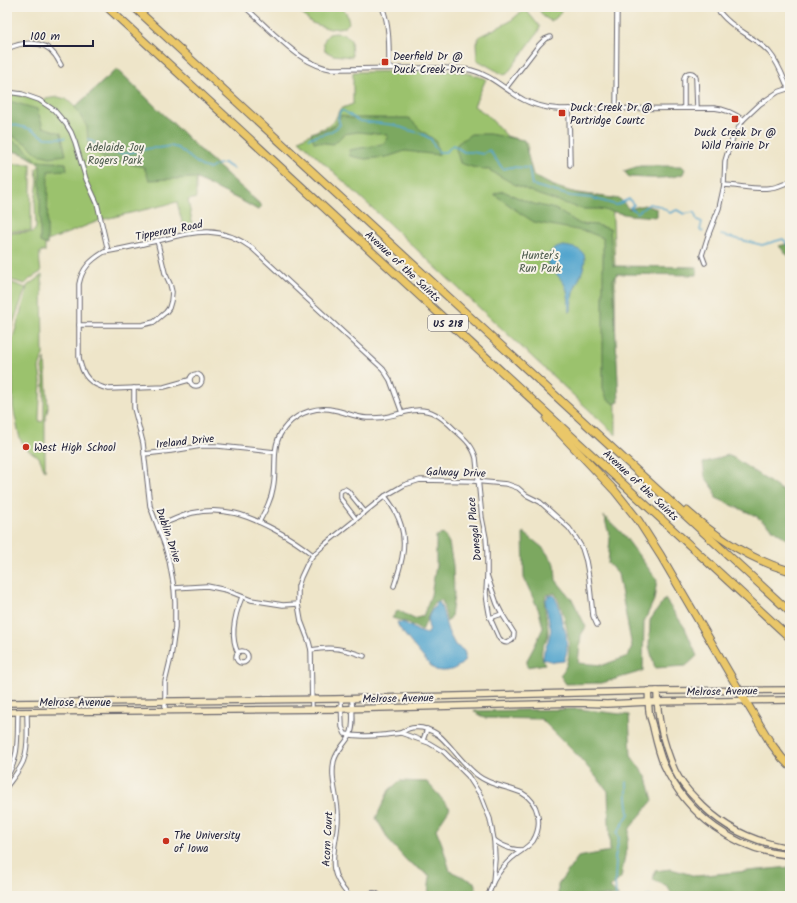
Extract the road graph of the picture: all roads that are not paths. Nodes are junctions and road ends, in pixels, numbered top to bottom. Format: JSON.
{"nodes":[{"id":1,"x":107,"y":7,"type":"edge"},
{"id":2,"x":134,"y":7,"type":"edge"},
{"id":3,"x":245,"y":7,"type":"edge"},
{"id":4,"x":383,"y":7,"type":"edge"},
{"id":5,"x":617,"y":7,"type":"edge"},
{"id":6,"x":716,"y":7,"type":"edge"},
{"id":7,"x":550,"y":37,"type":"dead end"},
{"id":8,"x":7,"y":49,"type":"edge"},
{"id":9,"x":61,"y":65,"type":"dead end"},
{"id":10,"x":389,"y":68,"type":"junction"},
{"id":11,"x":506,"y":88,"type":"junction"},
{"id":12,"x":789,"y":88,"type":"edge"},
{"id":13,"x":7,"y":92,"type":"edge"},
{"id":14,"x":684,"y":108,"type":"junction"},
{"id":15,"x":696,"y":108,"type":"junction"},
{"id":16,"x":569,"y":109,"type":"junction"},
{"id":17,"x":616,"y":109,"type":"junction"},
{"id":18,"x":743,"y":120,"type":"junction"},
{"id":19,"x":570,"y":164,"type":"dead end"},
{"id":20,"x":790,"y":181,"type":"edge"},
{"id":21,"x":724,"y":185,"type":"junction"},
{"id":22,"x":157,"y":240,"type":"junction"},
{"id":23,"x":108,"y":251,"type":"junction"},
{"id":24,"x":705,"y":263,"type":"dead end"},
{"id":25,"x":79,"y":325,"type":"junction"},
{"id":26,"x":189,"y":380,"type":"dead end"},
{"id":27,"x":511,"y":381,"type":"junction"},
{"id":28,"x":134,"y":388,"type":"junction"},
{"id":29,"x":568,"y":408,"type":"junction"},
{"id":30,"x":402,"y":413,"type":"junction"},
{"id":31,"x":275,"y":452,"type":"junction"},
{"id":32,"x":144,"y":454,"type":"junction"},
{"id":33,"x":478,"y":482,"type":"junction"},
{"id":34,"x":385,"y":496,"type":"junction"},
{"id":35,"x":365,"y":512,"type":"junction"},
{"id":36,"x":356,"y":519,"type":"junction"},
{"id":37,"x":259,"y":522,"type":"junction"},
{"id":38,"x":158,"y":526,"type":"junction"},
{"id":39,"x":313,"y":555,"type":"junction"},
{"id":40,"x":790,"y":571,"type":"edge"},
{"id":41,"x":487,"y":575,"type":"junction"},
{"id":42,"x":394,"y":586,"type":"dead end"},
{"id":43,"x":174,"y":588,"type":"junction"},
{"id":44,"x":242,"y":597,"type":"junction"},
{"id":45,"x":298,"y":604,"type":"junction"},
{"id":46,"x":790,"y":612,"type":"edge"},
{"id":47,"x":502,"y":614,"type":"junction"},
{"id":48,"x":490,"y":618,"type":"junction"},
{"id":49,"x":597,"y":625,"type":"dead end"},
{"id":50,"x":790,"y":638,"type":"edge"},
{"id":51,"x":311,"y":650,"type":"junction"},
{"id":52,"x":238,"y":653,"type":"dead end"},
{"id":53,"x":364,"y":656,"type":"dead end"},
{"id":54,"x":739,"y":690,"type":"junction"},
{"id":55,"x":790,"y":690,"type":"edge"},
{"id":56,"x":648,"y":691,"type":"junction"},
{"id":57,"x":657,"y":691,"type":"junction"},
{"id":58,"x":312,"y":699,"type":"junction"},
{"id":59,"x":341,"y":699,"type":"junction"},
{"id":60,"x":352,"y":699,"type":"junction"},
{"id":61,"x":745,"y":700,"type":"junction"},
{"id":62,"x":790,"y":700,"type":"edge"},
{"id":63,"x":165,"y":701,"type":"junction"},
{"id":64,"x":649,"y":702,"type":"junction"},
{"id":65,"x":657,"y":702,"type":"junction"},
{"id":66,"x":7,"y":703,"type":"edge"},
{"id":67,"x":312,"y":709,"type":"junction"},
{"id":68,"x":341,"y":709,"type":"junction"},
{"id":69,"x":352,"y":709,"type":"junction"},
{"id":70,"x":165,"y":711,"type":"junction"},
{"id":71,"x":7,"y":712,"type":"edge"},
{"id":72,"x":18,"y":712,"type":"junction"},
{"id":73,"x":27,"y":712,"type":"junction"},
{"id":74,"x":427,"y":729,"type":"junction"},
{"id":75,"x":400,"y":733,"type":"junction"},
{"id":76,"x":350,"y":735,"type":"junction"},
{"id":77,"x":423,"y":740,"type":"junction"},
{"id":78,"x":790,"y":766,"type":"edge"},
{"id":79,"x":471,"y":769,"type":"junction"},
{"id":80,"x":466,"y":774,"type":"junction"},
{"id":81,"x":7,"y":776,"type":"edge"},
{"id":82,"x":7,"y":786,"type":"edge"},
{"id":83,"x":494,"y":840,"type":"junction"},
{"id":84,"x":790,"y":848,"type":"edge"},
{"id":85,"x":522,"y":850,"type":"junction"},
{"id":86,"x":790,"y":855,"type":"edge"},
{"id":87,"x":493,"y":882,"type":"junction"},
{"id":88,"x":348,"y":896,"type":"edge"},
{"id":89,"x":366,"y":896,"type":"edge"},
{"id":90,"x":380,"y":896,"type":"edge"},
{"id":91,"x":488,"y":896,"type":"edge"}],
"edges":[{"from":1,"to":27,"type":"highway","name":"Avenue of the Saints","number":"US 218"},
{"from":2,"to":29,"type":"highway","name":"Avenue of the Saints","number":"US 218"},
{"from":3,"to":10,"type":"street"},
{"from":4,"to":10,"type":"street"},
{"from":5,"to":17,"type":"street"},
{"from":6,"to":12,"type":"street"},
{"from":7,"to":11,"type":"street"},
{"from":8,"to":9,"type":"street"},
{"from":10,"to":11,"type":"street"},
{"from":11,"to":16,"type":"street"},
{"from":12,"to":18,"type":"street"},
{"from":13,"to":23,"type":"street"},
{"from":14,"to":15,"type":"street"},
{"from":14,"to":15,"type":"street"},
{"from":14,"to":17,"type":"street"},
{"from":15,"to":18,"type":"street"},
{"from":16,"to":17,"type":"street"},
{"from":16,"to":19,"type":"street"},
{"from":18,"to":21,"type":"street"},
{"from":20,"to":21,"type":"street"},
{"from":21,"to":24,"type":"street"},
{"from":22,"to":23,"type":"street","name":"Tipperary Road"},
{"from":22,"to":25,"type":"street"},
{"from":22,"to":30,"type":"street","name":"Tipperary Road"},
{"from":23,"to":25,"type":"street","name":"Tipperary Road"},
{"from":25,"to":28,"type":"street","name":"Tipperary Road"},
{"from":26,"to":28,"type":"street","name":"Tipperary Road"},
{"from":27,"to":50,"type":"highway","name":"Avenue of the Saints","number":"US 218"},
{"from":27,"to":54,"type":"highway"},
{"from":28,"to":32,"type":"street","name":"Dublin Drive"},
{"from":29,"to":40,"type":"highway"},
{"from":29,"to":46,"type":"highway","name":"Avenue of the Saints","number":"US 218"},
{"from":30,"to":31,"type":"street","name":"Donegal Place"},
{"from":30,"to":33,"type":"street","name":"Donegal Place"},
{"from":31,"to":32,"type":"street","name":"Ireland Drive"},
{"from":31,"to":37,"type":"street","name":"Donegal Place"},
{"from":32,"to":38,"type":"street","name":"Dublin Drive"},
{"from":33,"to":34,"type":"street","name":"Galway Drive"},
{"from":33,"to":41,"type":"street","name":"Donegal Place"},
{"from":33,"to":49,"type":"street","name":"Galway Drive"},
{"from":34,"to":35,"type":"street","name":"Galway Drive"},
{"from":34,"to":42,"type":"street"},
{"from":35,"to":36,"type":"street","name":"Galway Drive"},
{"from":35,"to":36,"type":"street"},
{"from":36,"to":39,"type":"street","name":"Galway Drive"},
{"from":37,"to":38,"type":"street"},
{"from":37,"to":39,"type":"street"},
{"from":38,"to":43,"type":"street","name":"Dublin Drive"},
{"from":39,"to":45,"type":"street","name":"Galway Drive"},
{"from":41,"to":47,"type":"street","name":"Donegal Place"},
{"from":41,"to":48,"type":"street","name":"Donegal Place"},
{"from":43,"to":44,"type":"street"},
{"from":43,"to":63,"type":"street","name":"Dublin Drive"},
{"from":44,"to":45,"type":"street"},
{"from":44,"to":52,"type":"street"},
{"from":45,"to":51,"type":"street","name":"Galway Drive"},
{"from":47,"to":48,"type":"street"},
{"from":47,"to":48,"type":"street","name":"Donegal Place"},
{"from":51,"to":53,"type":"street"},
{"from":51,"to":58,"type":"street","name":"Galway Drive"},
{"from":54,"to":55,"type":"main road","name":"Melrose Avenue"},
{"from":54,"to":57,"type":"main road","name":"Melrose Avenue"},
{"from":54,"to":61,"type":"highway"},
{"from":56,"to":57,"type":"main road","name":"Melrose Avenue"},
{"from":56,"to":60,"type":"main road","name":"Melrose Avenue"},
{"from":56,"to":64,"type":"main road"},
{"from":57,"to":65,"type":"main road"},
{"from":58,"to":59,"type":"main road","name":"Melrose Avenue"},
{"from":58,"to":63,"type":"main road","name":"Melrose Avenue"},
{"from":58,"to":67,"type":"street","name":"Galway Drive"},
{"from":59,"to":60,"type":"main road","name":"Melrose Avenue"},
{"from":59,"to":68,"type":"street"},
{"from":60,"to":69,"type":"street"},
{"from":61,"to":62,"type":"main road","name":"Melrose Avenue"},
{"from":61,"to":65,"type":"main road","name":"Melrose Avenue"},
{"from":61,"to":78,"type":"highway"},
{"from":63,"to":66,"type":"main road","name":"Melrose Avenue"},
{"from":63,"to":70,"type":"street","name":"Dublin Drive"},
{"from":64,"to":65,"type":"main road","name":"Melrose Avenue"},
{"from":64,"to":69,"type":"main road","name":"Melrose Avenue"},
{"from":64,"to":86,"type":"main road"},
{"from":65,"to":84,"type":"main road"},
{"from":67,"to":68,"type":"main road","name":"Melrose Avenue"},
{"from":67,"to":70,"type":"main road","name":"Melrose Avenue"},
{"from":68,"to":69,"type":"main road","name":"Melrose Avenue"},
{"from":68,"to":76,"type":"street"},
{"from":69,"to":76,"type":"street"},
{"from":70,"to":73,"type":"main road","name":"Melrose Avenue"},
{"from":71,"to":72,"type":"main road","name":"Melrose Avenue"},
{"from":72,"to":73,"type":"main road","name":"Melrose Avenue"},
{"from":72,"to":81,"type":"street"},
{"from":73,"to":82,"type":"street"},
{"from":74,"to":75,"type":"street"},
{"from":74,"to":77,"type":"street"},
{"from":74,"to":79,"type":"street"},
{"from":75,"to":76,"type":"street"},
{"from":75,"to":77,"type":"street"},
{"from":76,"to":88,"type":"street","name":"Acorn Court"},
{"from":77,"to":80,"type":"street"},
{"from":79,"to":80,"type":"street"},
{"from":79,"to":85,"type":"street"},
{"from":80,"to":83,"type":"street"},
{"from":83,"to":85,"type":"street"},
{"from":83,"to":87,"type":"street"},
{"from":85,"to":87,"type":"street"},
{"from":87,"to":91,"type":"street"},
{"from":89,"to":90,"type":"street"}]}
